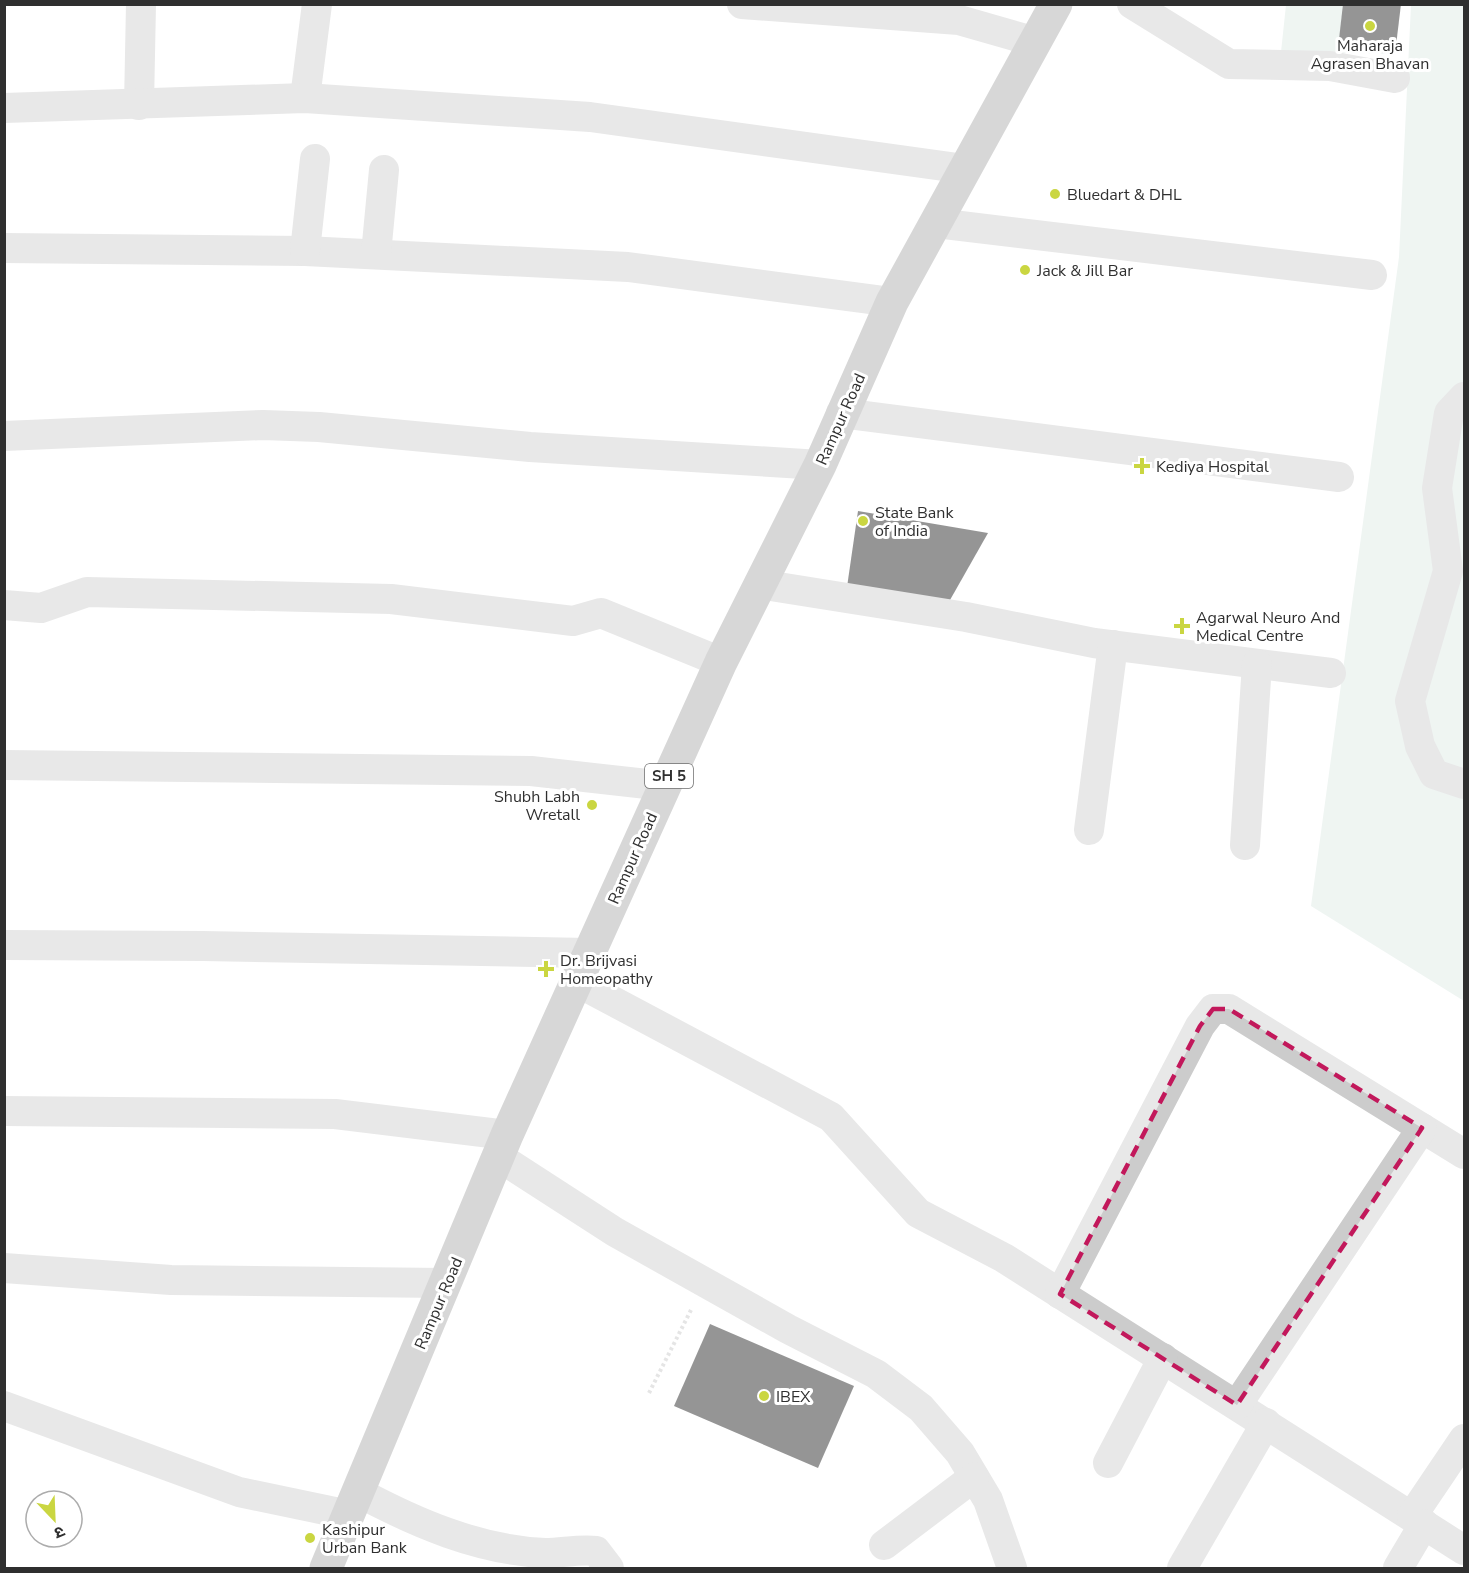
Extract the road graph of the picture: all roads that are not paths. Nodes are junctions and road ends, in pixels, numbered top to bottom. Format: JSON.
{"nodes":[{"id":1,"x":141,"y":4,"type":"edge"},
{"id":2,"x":317,"y":4,"type":"edge"},
{"id":3,"x":742,"y":4,"type":"edge"},
{"id":4,"x":1056,"y":4,"type":"edge"},
{"id":5,"x":1132,"y":4,"type":"edge"},
{"id":6,"x":1036,"y":42,"type":"junction"},
{"id":7,"x":1395,"y":78,"type":"dead end"},
{"id":8,"x":305,"y":98,"type":"junction"},
{"id":9,"x":139,"y":105,"type":"junction"},
{"id":10,"x":4,"y":108,"type":"edge"},
{"id":11,"x":315,"y":159,"type":"dead end"},
{"id":12,"x":965,"y":169,"type":"junction"},
{"id":13,"x":384,"y":170,"type":"dead end"},
{"id":14,"x":936,"y":223,"type":"junction"},
{"id":15,"x":4,"y":248,"type":"edge"},
{"id":16,"x":305,"y":251,"type":"junction"},
{"id":17,"x":376,"y":254,"type":"junction"},
{"id":18,"x":1372,"y":275,"type":"dead end"},
{"id":19,"x":892,"y":302,"type":"junction"},
{"id":20,"x":1464,"y":397,"type":"edge"},
{"id":21,"x":841,"y":413,"type":"junction"},
{"id":22,"x":4,"y":436,"type":"edge"},
{"id":23,"x":820,"y":465,"type":"junction"},
{"id":24,"x":1339,"y":477,"type":"dead end"},
{"id":25,"x":759,"y":584,"type":"junction"},
{"id":26,"x":1451,"y":604,"type":"edge"},
{"id":27,"x":4,"y":606,"type":"edge"},
{"id":28,"x":1113,"y":645,"type":"junction"},
{"id":29,"x":721,"y":662,"type":"junction"},
{"id":30,"x":1257,"y":664,"type":"junction"},
{"id":31,"x":1331,"y":674,"type":"dead end"},
{"id":32,"x":4,"y":765,"type":"edge"},
{"id":33,"x":1464,"y":784,"type":"edge"},
{"id":34,"x":664,"y":786,"type":"junction"},
{"id":35,"x":1089,"y":830,"type":"dead end"},
{"id":36,"x":1245,"y":846,"type":"dead end"},
{"id":37,"x":4,"y":945,"type":"edge"},
{"id":38,"x":583,"y":968,"type":"junction"},
{"id":39,"x":4,"y":1111,"type":"edge"},
{"id":40,"x":1422,"y":1128,"type":"junction"},
{"id":41,"x":503,"y":1146,"type":"junction"},
{"id":42,"x":1464,"y":1154,"type":"edge"},
{"id":43,"x":4,"y":1268,"type":"edge"},
{"id":44,"x":446,"y":1284,"type":"junction"},
{"id":45,"x":1060,"y":1294,"type":"junction"},
{"id":46,"x":1163,"y":1358,"type":"junction"},
{"id":47,"x":1237,"y":1405,"type":"junction"},
{"id":48,"x":4,"y":1406,"type":"edge"},
{"id":49,"x":1266,"y":1423,"type":"junction"},
{"id":50,"x":1464,"y":1439,"type":"edge"},
{"id":51,"x":1108,"y":1463,"type":"dead end"},
{"id":52,"x":974,"y":1477,"type":"junction"},
{"id":53,"x":354,"y":1503,"type":"junction"},
{"id":54,"x":1418,"y":1520,"type":"junction"},
{"id":55,"x":884,"y":1545,"type":"dead end"},
{"id":56,"x":1464,"y":1550,"type":"edge"},
{"id":57,"x":326,"y":1569,"type":"edge"},
{"id":58,"x":609,"y":1569,"type":"edge"},
{"id":59,"x":1012,"y":1569,"type":"edge"},
{"id":60,"x":1182,"y":1569,"type":"edge"},
{"id":61,"x":1398,"y":1569,"type":"edge"}],
"edges":[{"from":1,"to":9,"type":"street"},
{"from":2,"to":8,"type":"street"},
{"from":3,"to":6,"type":"street"},
{"from":4,"to":6,"type":"main road","name":"Rampur Road","number":"SH 5"},
{"from":5,"to":7,"type":"street"},
{"from":6,"to":12,"type":"main road","name":"Rampur Road","number":"SH 5"},
{"from":8,"to":9,"type":"street"},
{"from":8,"to":12,"type":"street"},
{"from":9,"to":10,"type":"street"},
{"from":11,"to":16,"type":"street"},
{"from":12,"to":14,"type":"main road","name":"Rampur Road","number":"SH 5"},
{"from":13,"to":17,"type":"street"},
{"from":14,"to":18,"type":"street"},
{"from":14,"to":19,"type":"main road","name":"Rampur Road","number":"SH 5"},
{"from":15,"to":16,"type":"street"},
{"from":16,"to":17,"type":"street"},
{"from":17,"to":19,"type":"street"},
{"from":19,"to":21,"type":"main road","name":"Rampur Road","number":"SH 5"},
{"from":20,"to":26,"type":"street"},
{"from":21,"to":23,"type":"main road","name":"Rampur Road","number":"SH 5"},
{"from":21,"to":24,"type":"street"},
{"from":22,"to":23,"type":"street"},
{"from":23,"to":25,"type":"main road","name":"Rampur Road","number":"SH 5"},
{"from":25,"to":28,"type":"street"},
{"from":25,"to":29,"type":"main road","name":"Rampur Road","number":"SH 5"},
{"from":26,"to":33,"type":"street"},
{"from":27,"to":29,"type":"street"},
{"from":28,"to":30,"type":"street"},
{"from":28,"to":35,"type":"street"},
{"from":29,"to":34,"type":"main road","name":"Rampur Road","number":"SH 5"},
{"from":30,"to":31,"type":"street"},
{"from":30,"to":36,"type":"street"},
{"from":32,"to":34,"type":"street"},
{"from":34,"to":38,"type":"main road","name":"Rampur Road","number":"SH 5"},
{"from":37,"to":38,"type":"street"},
{"from":38,"to":41,"type":"main road","name":"Rampur Road","number":"SH 5"},
{"from":38,"to":45,"type":"street"},
{"from":39,"to":41,"type":"street"},
{"from":40,"to":42,"type":"street"},
{"from":40,"to":45,"type":"street"},
{"from":40,"to":47,"type":"street"},
{"from":41,"to":44,"type":"main road","name":"Rampur Road","number":"SH 5"},
{"from":41,"to":52,"type":"street"},
{"from":43,"to":44,"type":"street"},
{"from":44,"to":53,"type":"main road","name":"Rampur Road","number":"SH 5"},
{"from":45,"to":46,"type":"street"},
{"from":46,"to":47,"type":"street"},
{"from":46,"to":51,"type":"street"},
{"from":47,"to":49,"type":"street"},
{"from":48,"to":53,"type":"street"},
{"from":49,"to":54,"type":"street"},
{"from":49,"to":60,"type":"street"},
{"from":50,"to":54,"type":"street"},
{"from":52,"to":55,"type":"street"},
{"from":52,"to":59,"type":"street"},
{"from":53,"to":57,"type":"main road","name":"Rampur Road","number":"SH 5"},
{"from":53,"to":58,"type":"street"},
{"from":54,"to":56,"type":"street"},
{"from":54,"to":61,"type":"street"}]}
